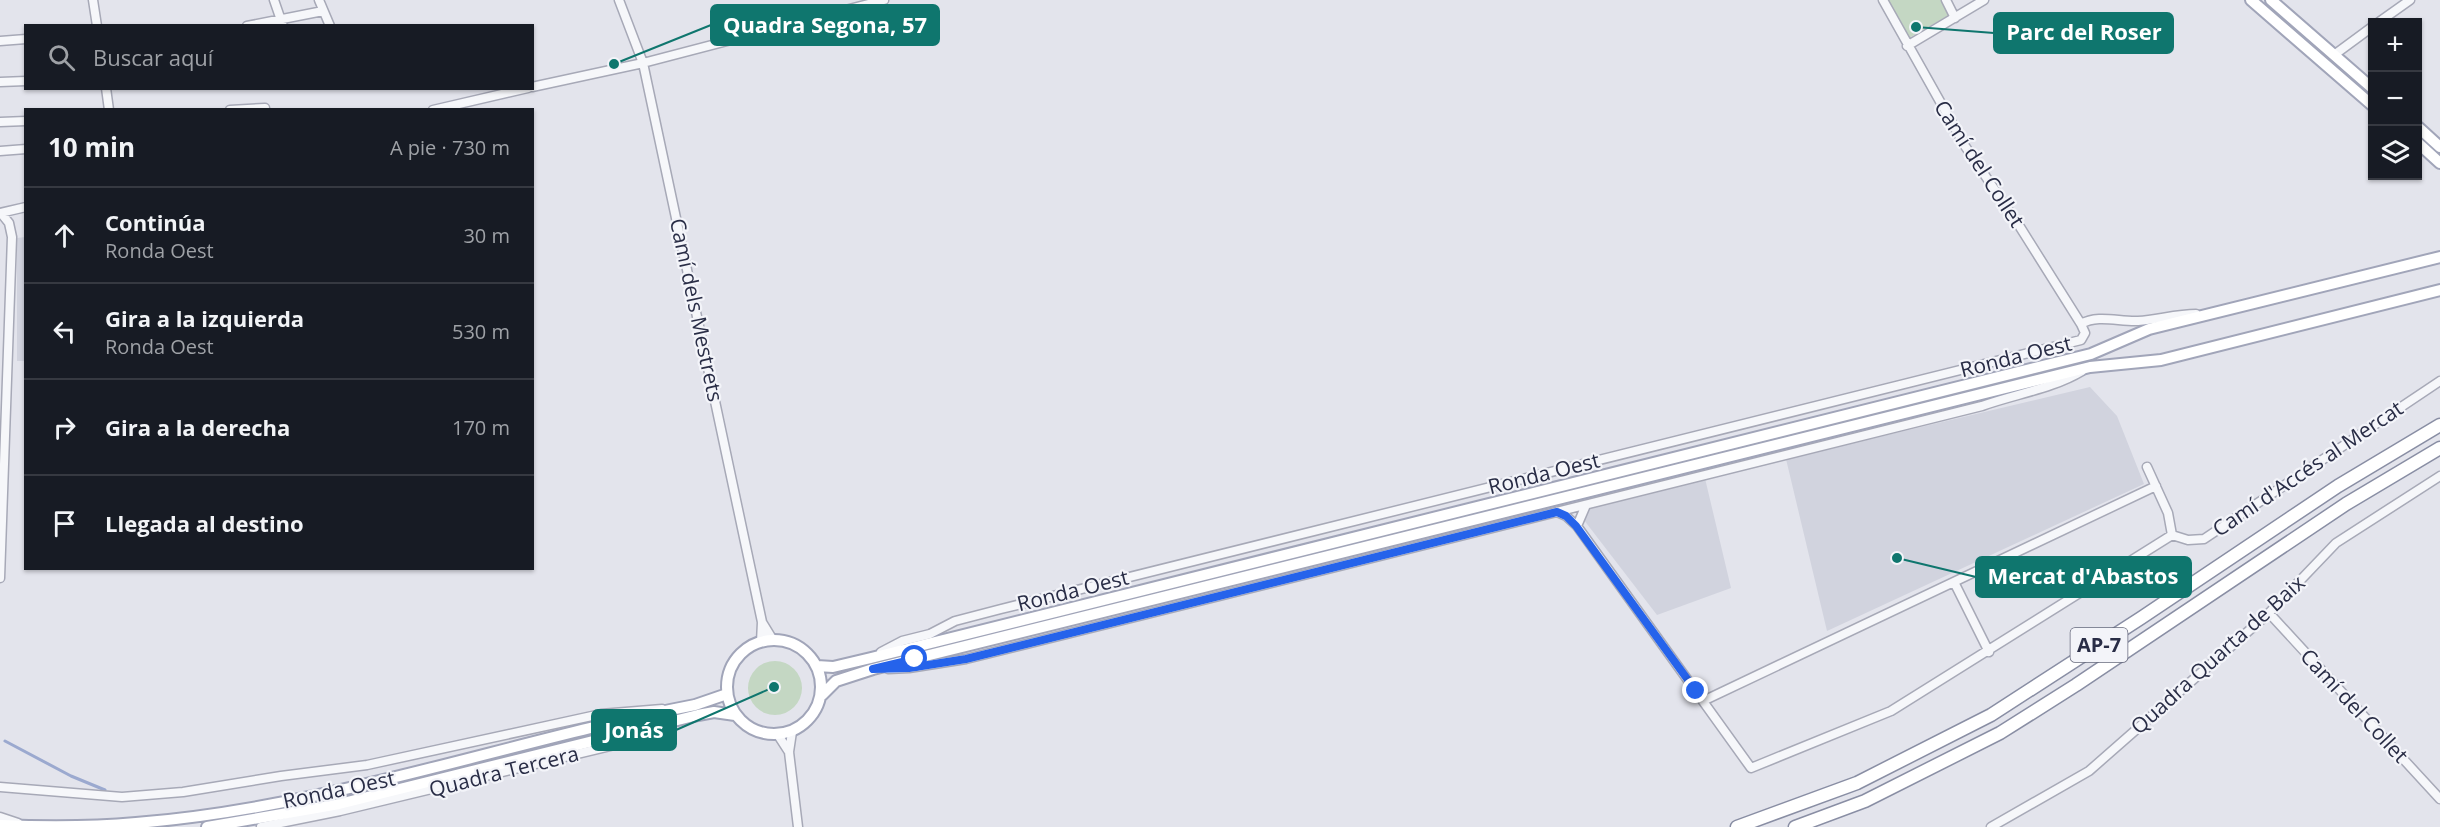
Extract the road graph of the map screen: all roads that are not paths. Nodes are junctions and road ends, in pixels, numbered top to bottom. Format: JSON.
{"nodes":[{"id":1,"x":93,"y":0,"type":"edge"},
{"id":2,"x":274,"y":0,"type":"edge"},
{"id":3,"x":319,"y":0,"type":"edge"},
{"id":4,"x":619,"y":0,"type":"edge"},
{"id":5,"x":884,"y":0,"type":"edge"},
{"id":6,"x":1882,"y":0,"type":"edge"},
{"id":7,"x":1946,"y":0,"type":"edge"},
{"id":8,"x":1984,"y":0,"type":"edge"},
{"id":9,"x":2251,"y":0,"type":"edge"},
{"id":10,"x":2271,"y":0,"type":"edge"},
{"id":11,"x":2410,"y":0,"type":"edge"},
{"id":12,"x":324,"y":11,"type":"junction"},
{"id":13,"x":1955,"y":18,"type":"junction"},
{"id":14,"x":2385,"y":18,"type":"edge"},
{"id":15,"x":282,"y":22,"type":"edge"},
{"id":16,"x":97,"y":24,"type":"edge"},
{"id":17,"x":264,"y":24,"type":"edge"},
{"id":18,"x":329,"y":24,"type":"edge"},
{"id":19,"x":2368,"y":31,"type":"edge"},
{"id":20,"x":24,"y":39,"type":"edge"},
{"id":21,"x":0,"y":41,"type":"edge"},
{"id":22,"x":1907,"y":46,"type":"junction"},
{"id":23,"x":2334,"y":55,"type":"junction"},
{"id":24,"x":643,"y":63,"type":"junction"},
{"id":25,"x":24,"y":81,"type":"edge"},
{"id":26,"x":0,"y":82,"type":"edge"},
{"id":27,"x":2368,"y":84,"type":"edge"},
{"id":28,"x":534,"y":87,"type":"edge"},
{"id":29,"x":106,"y":90,"type":"edge"},
{"id":30,"x":519,"y":90,"type":"edge"},
{"id":31,"x":2368,"y":101,"type":"edge"},
{"id":32,"x":109,"y":108,"type":"edge"},
{"id":33,"x":442,"y":108,"type":"edge"},
{"id":34,"x":24,"y":121,"type":"edge"},
{"id":35,"x":0,"y":122,"type":"edge"},
{"id":36,"x":2422,"y":131,"type":"edge"},
{"id":37,"x":2422,"y":147,"type":"edge"},
{"id":38,"x":2440,"y":147,"type":"edge"},
{"id":39,"x":24,"y":149,"type":"edge"},
{"id":40,"x":0,"y":151,"type":"edge"},
{"id":41,"x":2440,"y":163,"type":"edge"},
{"id":42,"x":24,"y":207,"type":"edge"},
{"id":43,"x":1,"y":213,"type":"edge"},
{"id":44,"x":2440,"y":257,"type":"edge"},
{"id":45,"x":2440,"y":291,"type":"edge"},
{"id":46,"x":2208,"y":314,"type":"junction"},
{"id":47,"x":2081,"y":324,"type":"junction"},
{"id":48,"x":2090,"y":367,"type":"junction"},
{"id":49,"x":2440,"y":381,"type":"edge"},
{"id":50,"x":2440,"y":425,"type":"edge"},
{"id":51,"x":2440,"y":448,"type":"edge"},
{"id":52,"x":2147,"y":467,"type":"dead end"},
{"id":53,"x":2440,"y":476,"type":"edge"},
{"id":54,"x":2156,"y":486,"type":"junction"},
{"id":55,"x":1586,"y":505,"type":"junction"},
{"id":56,"x":1557,"y":512,"type":"junction"},
{"id":57,"x":1576,"y":526,"type":"junction"},
{"id":58,"x":2172,"y":535,"type":"junction"},
{"id":59,"x":0,"y":578,"type":"edge"},
{"id":60,"x":1954,"y":582,"type":"junction"},
{"id":61,"x":2269,"y":613,"type":"junction"},
{"id":62,"x":762,"y":622,"type":"junction"},
{"id":63,"x":773,"y":640,"type":"junction"},
{"id":64,"x":761,"y":642,"type":"junction"},
{"id":65,"x":1989,"y":652,"type":"junction"},
{"id":66,"x":872,"y":664,"type":"junction"},
{"id":67,"x":817,"y":666,"type":"junction"},
{"id":68,"x":727,"y":694,"type":"junction"},
{"id":69,"x":822,"y":694,"type":"junction"},
{"id":70,"x":1703,"y":701,"type":"junction"},
{"id":71,"x":671,"y":709,"type":"junction"},
{"id":72,"x":735,"y":714,"type":"junction"},
{"id":73,"x":672,"y":721,"type":"junction"},
{"id":74,"x":792,"y":732,"type":"junction"},
{"id":75,"x":778,"y":735,"type":"junction"},
{"id":76,"x":789,"y":752,"type":"junction"},
{"id":77,"x":0,"y":787,"type":"edge"},
{"id":78,"x":2440,"y":799,"type":"edge"},
{"id":79,"x":0,"y":817,"type":"edge"},
{"id":80,"x":0,"y":825,"type":"edge"},
{"id":81,"x":27,"y":826,"type":"edge"},
{"id":82,"x":207,"y":827,"type":"edge"},
{"id":83,"x":261,"y":827,"type":"edge"},
{"id":84,"x":798,"y":827,"type":"edge"},
{"id":85,"x":1737,"y":827,"type":"edge"},
{"id":86,"x":1795,"y":827,"type":"edge"},
{"id":87,"x":1991,"y":827,"type":"edge"}],
"edges":[{"from":1,"to":16,"type":"street"},
{"from":2,"to":15,"type":"street"},
{"from":3,"to":12,"type":"street"},
{"from":4,"to":24,"type":"street","name":"Camí dels Mestrets"},
{"from":5,"to":24,"type":"street"},
{"from":6,"to":22,"type":"street","name":"Camí del Collet"},
{"from":7,"to":13,"type":"street"},
{"from":8,"to":13,"type":"street"},
{"from":9,"to":31,"type":"main road"},
{"from":10,"to":23,"type":"main road"},
{"from":11,"to":14,"type":"street"},
{"from":12,"to":15,"type":"street"},
{"from":12,"to":18,"type":"street"},
{"from":13,"to":22,"type":"street"},
{"from":15,"to":17,"type":"street"},
{"from":19,"to":23,"type":"street"},
{"from":20,"to":21,"type":"street"},
{"from":22,"to":47,"type":"street","name":"Camí del Collet"},
{"from":23,"to":27,"type":"main road"},
{"from":24,"to":28,"type":"street"},
{"from":24,"to":62,"type":"street","name":"Camí dels Mestrets"},
{"from":25,"to":26,"type":"street"},
{"from":29,"to":32,"type":"street"},
{"from":30,"to":33,"type":"street"},
{"from":34,"to":35,"type":"street"},
{"from":36,"to":38,"type":"main road"},
{"from":37,"to":41,"type":"main road"},
{"from":39,"to":40,"type":"street"},
{"from":42,"to":43,"type":"street"},
{"from":43,"to":59,"type":"street"},
{"from":44,"to":46,"type":"main road","name":"Ronda Oest"},
{"from":45,"to":48,"type":"main road","name":"Ronda Oest"},
{"from":46,"to":47,"type":"street","name":"Ronda Oest"},
{"from":46,"to":66,"type":"main road","name":"Ronda Oest"},
{"from":47,"to":66,"type":"street","name":"Ronda Oest"},
{"from":48,"to":55,"type":"street","name":"Ronda Oest"},
{"from":48,"to":66,"type":"main road","name":"Ronda Oest"},
{"from":49,"to":58,"type":"street","name":"Camí d'Accés al Mercat"},
{"from":50,"to":85,"type":"highway","number":"AP-7"},
{"from":51,"to":86,"type":"highway","number":"AP-7"},
{"from":52,"to":54,"type":"street"},
{"from":53,"to":61,"type":"street","name":"Quadra Quarta de Baix"},
{"from":54,"to":58,"type":"street"},
{"from":54,"to":60,"type":"street"},
{"from":55,"to":56,"type":"street","name":"Ronda Oest"},
{"from":55,"to":57,"type":"street"},
{"from":56,"to":57,"type":"street"},
{"from":56,"to":66,"type":"street","name":"Ronda Oest"},
{"from":57,"to":70,"type":"street"},
{"from":58,"to":65,"type":"street"},
{"from":60,"to":65,"type":"street"},
{"from":60,"to":70,"type":"street"},
{"from":61,"to":78,"type":"street","name":"Camí del Collet"},
{"from":61,"to":87,"type":"street","name":"Quadra Quarta de Baix"},
{"from":62,"to":63,"type":"street","name":"Camí dels Mestrets"},
{"from":62,"to":64,"type":"street","name":"Camí dels Mestrets"},
{"from":63,"to":64,"type":"main road"},
{"from":63,"to":67,"type":"main road"},
{"from":64,"to":68,"type":"main road"},
{"from":65,"to":70,"type":"street"},
{"from":66,"to":67,"type":"main road","name":"Ronda Oest"},
{"from":66,"to":69,"type":"main road","name":"Ronda Oest"},
{"from":67,"to":69,"type":"main road"},
{"from":68,"to":71,"type":"main road","name":"Ronda Oest"},
{"from":68,"to":72,"type":"main road"},
{"from":69,"to":74,"type":"main road"},
{"from":71,"to":77,"type":"street","name":"Ronda Oest"},
{"from":71,"to":81,"type":"main road","name":"Ronda Oest"},
{"from":72,"to":73,"type":"main road","name":"Ronda Oest"},
{"from":72,"to":75,"type":"main road"},
{"from":73,"to":82,"type":"main road","name":"Ronda Oest"},
{"from":73,"to":83,"type":"street","name":"Quadra Tercera"},
{"from":74,"to":75,"type":"main road"},
{"from":74,"to":76,"type":"street"},
{"from":75,"to":76,"type":"street"},
{"from":76,"to":84,"type":"street"},
{"from":79,"to":81,"type":"street"},
{"from":80,"to":81,"type":"main road","name":"Ronda Oest"}]}
